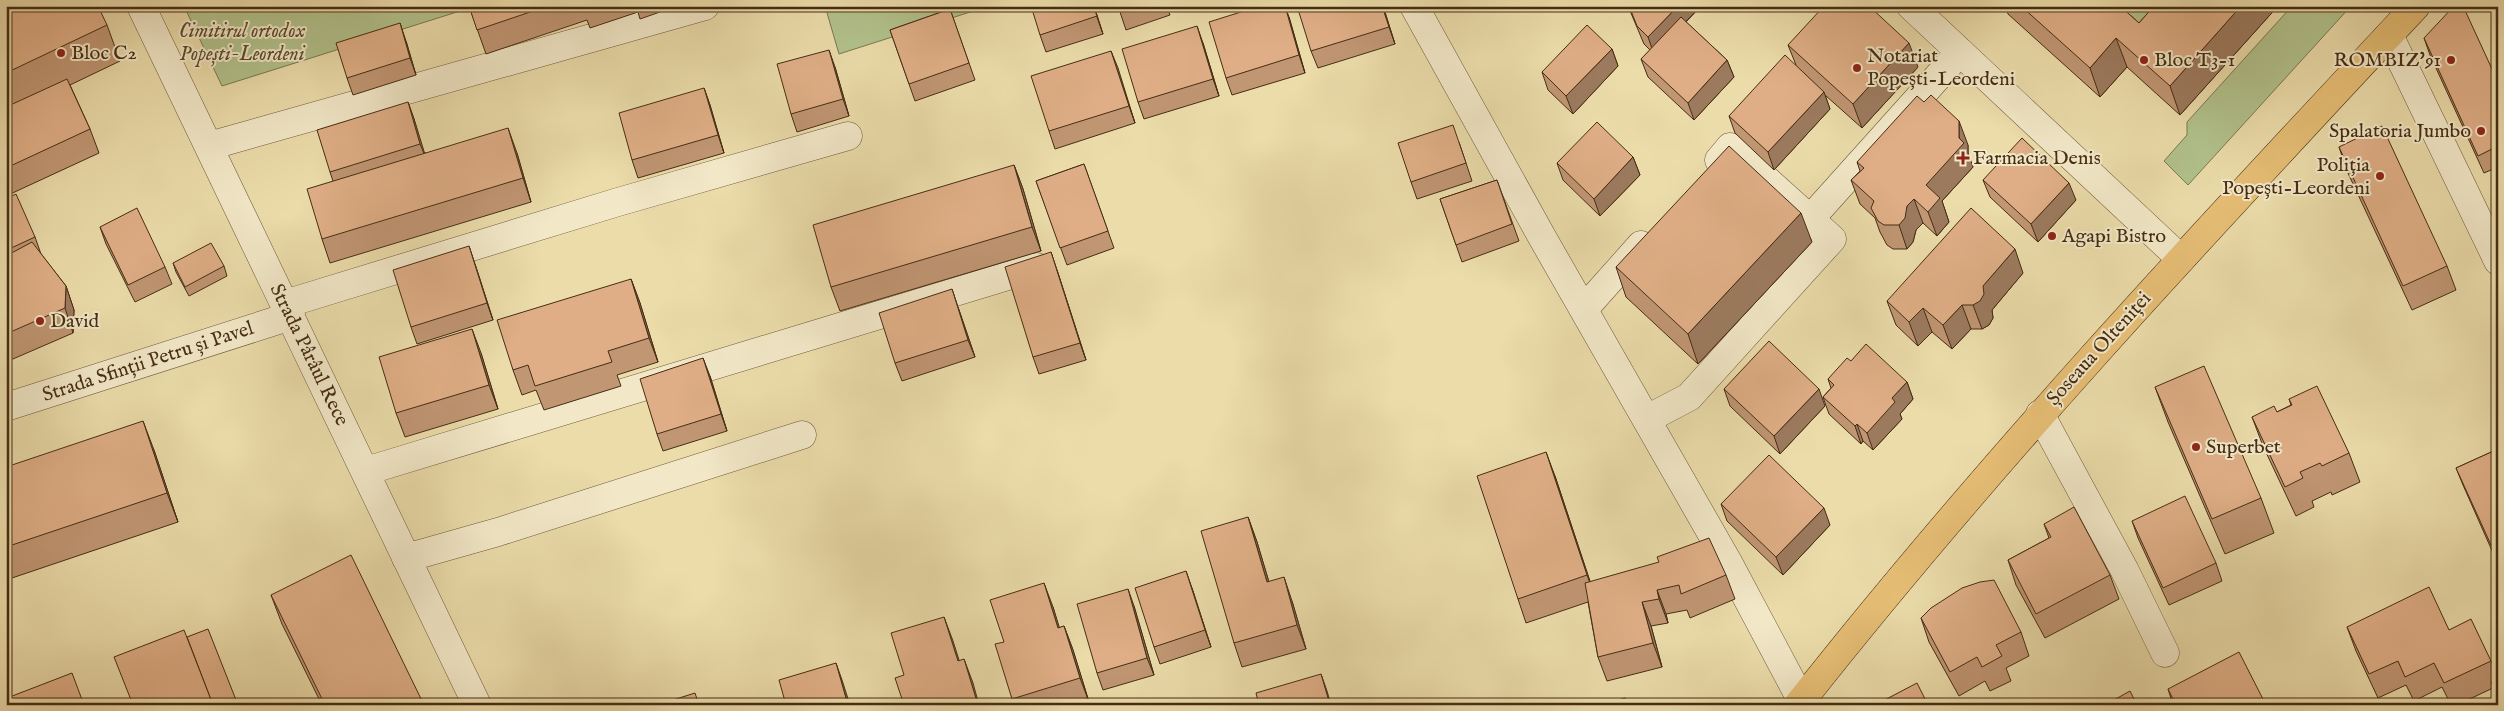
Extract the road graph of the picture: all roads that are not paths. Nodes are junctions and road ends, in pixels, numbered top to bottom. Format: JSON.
{"nodes":[{"id":1,"x":141,"y":6,"type":"edge"},
{"id":2,"x":705,"y":6,"type":"edge"},
{"id":3,"x":1414,"y":6,"type":"edge"},
{"id":4,"x":1911,"y":6,"type":"edge"},
{"id":5,"x":2416,"y":6,"type":"edge"},
{"id":6,"x":2389,"y":35,"type":"junction"},
{"id":7,"x":1960,"y":52,"type":"junction"},
{"id":8,"x":848,"y":136,"type":"dead end"},
{"id":9,"x":209,"y":146,"type":"junction"},
{"id":10,"x":1703,"y":177,"type":"edge"},
{"id":11,"x":1811,"y":218,"type":"junction"},
{"id":12,"x":1657,"y":228,"type":"edge"},
{"id":13,"x":2181,"y":259,"type":"junction"},
{"id":14,"x":2498,"y":261,"type":"edge"},
{"id":15,"x":1037,"y":267,"type":"edge"},
{"id":16,"x":1584,"y":309,"type":"junction"},
{"id":17,"x":288,"y":310,"type":"junction"},
{"id":18,"x":6,"y":407,"type":"edge"},
{"id":19,"x":2040,"y":414,"type":"junction"},
{"id":20,"x":1646,"y":419,"type":"junction"},
{"id":21,"x":802,"y":435,"type":"dead end"},
{"id":22,"x":366,"y":471,"type":"junction"},
{"id":23,"x":406,"y":558,"type":"junction"},
{"id":24,"x":2165,"y":653,"type":"dead end"},
{"id":25,"x":1801,"y":703,"type":"edge"},
{"id":26,"x":477,"y":705,"type":"edge"}],
"edges":[{"from":1,"to":9,"type":"street","name":"Strada Pârâul Rece"},
{"from":2,"to":9,"type":"street"},
{"from":3,"to":16,"type":"street"},
{"from":4,"to":7,"type":"street"},
{"from":5,"to":6,"type":"main road","name":"Șoseaua Olteniței"},
{"from":6,"to":13,"type":"main road","name":"Șoseaua Olteniței"},
{"from":6,"to":14,"type":"street"},
{"from":7,"to":11,"type":"street"},
{"from":7,"to":13,"type":"street"},
{"from":8,"to":17,"type":"street","name":"Strada Sfinții Petru și Pavel"},
{"from":9,"to":17,"type":"street","name":"Strada Pârâul Rece"},
{"from":10,"to":11,"type":"street"},
{"from":11,"to":20,"type":"street"},
{"from":12,"to":16,"type":"street"},
{"from":13,"to":19,"type":"main road","name":"Șoseaua Olteniței"},
{"from":15,"to":22,"type":"street"},
{"from":16,"to":20,"type":"street"},
{"from":17,"to":18,"type":"street","name":"Strada Sfinții Petru și Pavel"},
{"from":17,"to":22,"type":"street","name":"Strada Pârâul Rece"},
{"from":19,"to":24,"type":"street"},
{"from":19,"to":25,"type":"main road","name":"Șoseaua Olteniței"},
{"from":20,"to":25,"type":"street"},
{"from":21,"to":23,"type":"street"},
{"from":22,"to":23,"type":"street","name":"Strada Pârâul Rece"},
{"from":23,"to":26,"type":"street","name":"Strada Pârâul Rece"}]}
